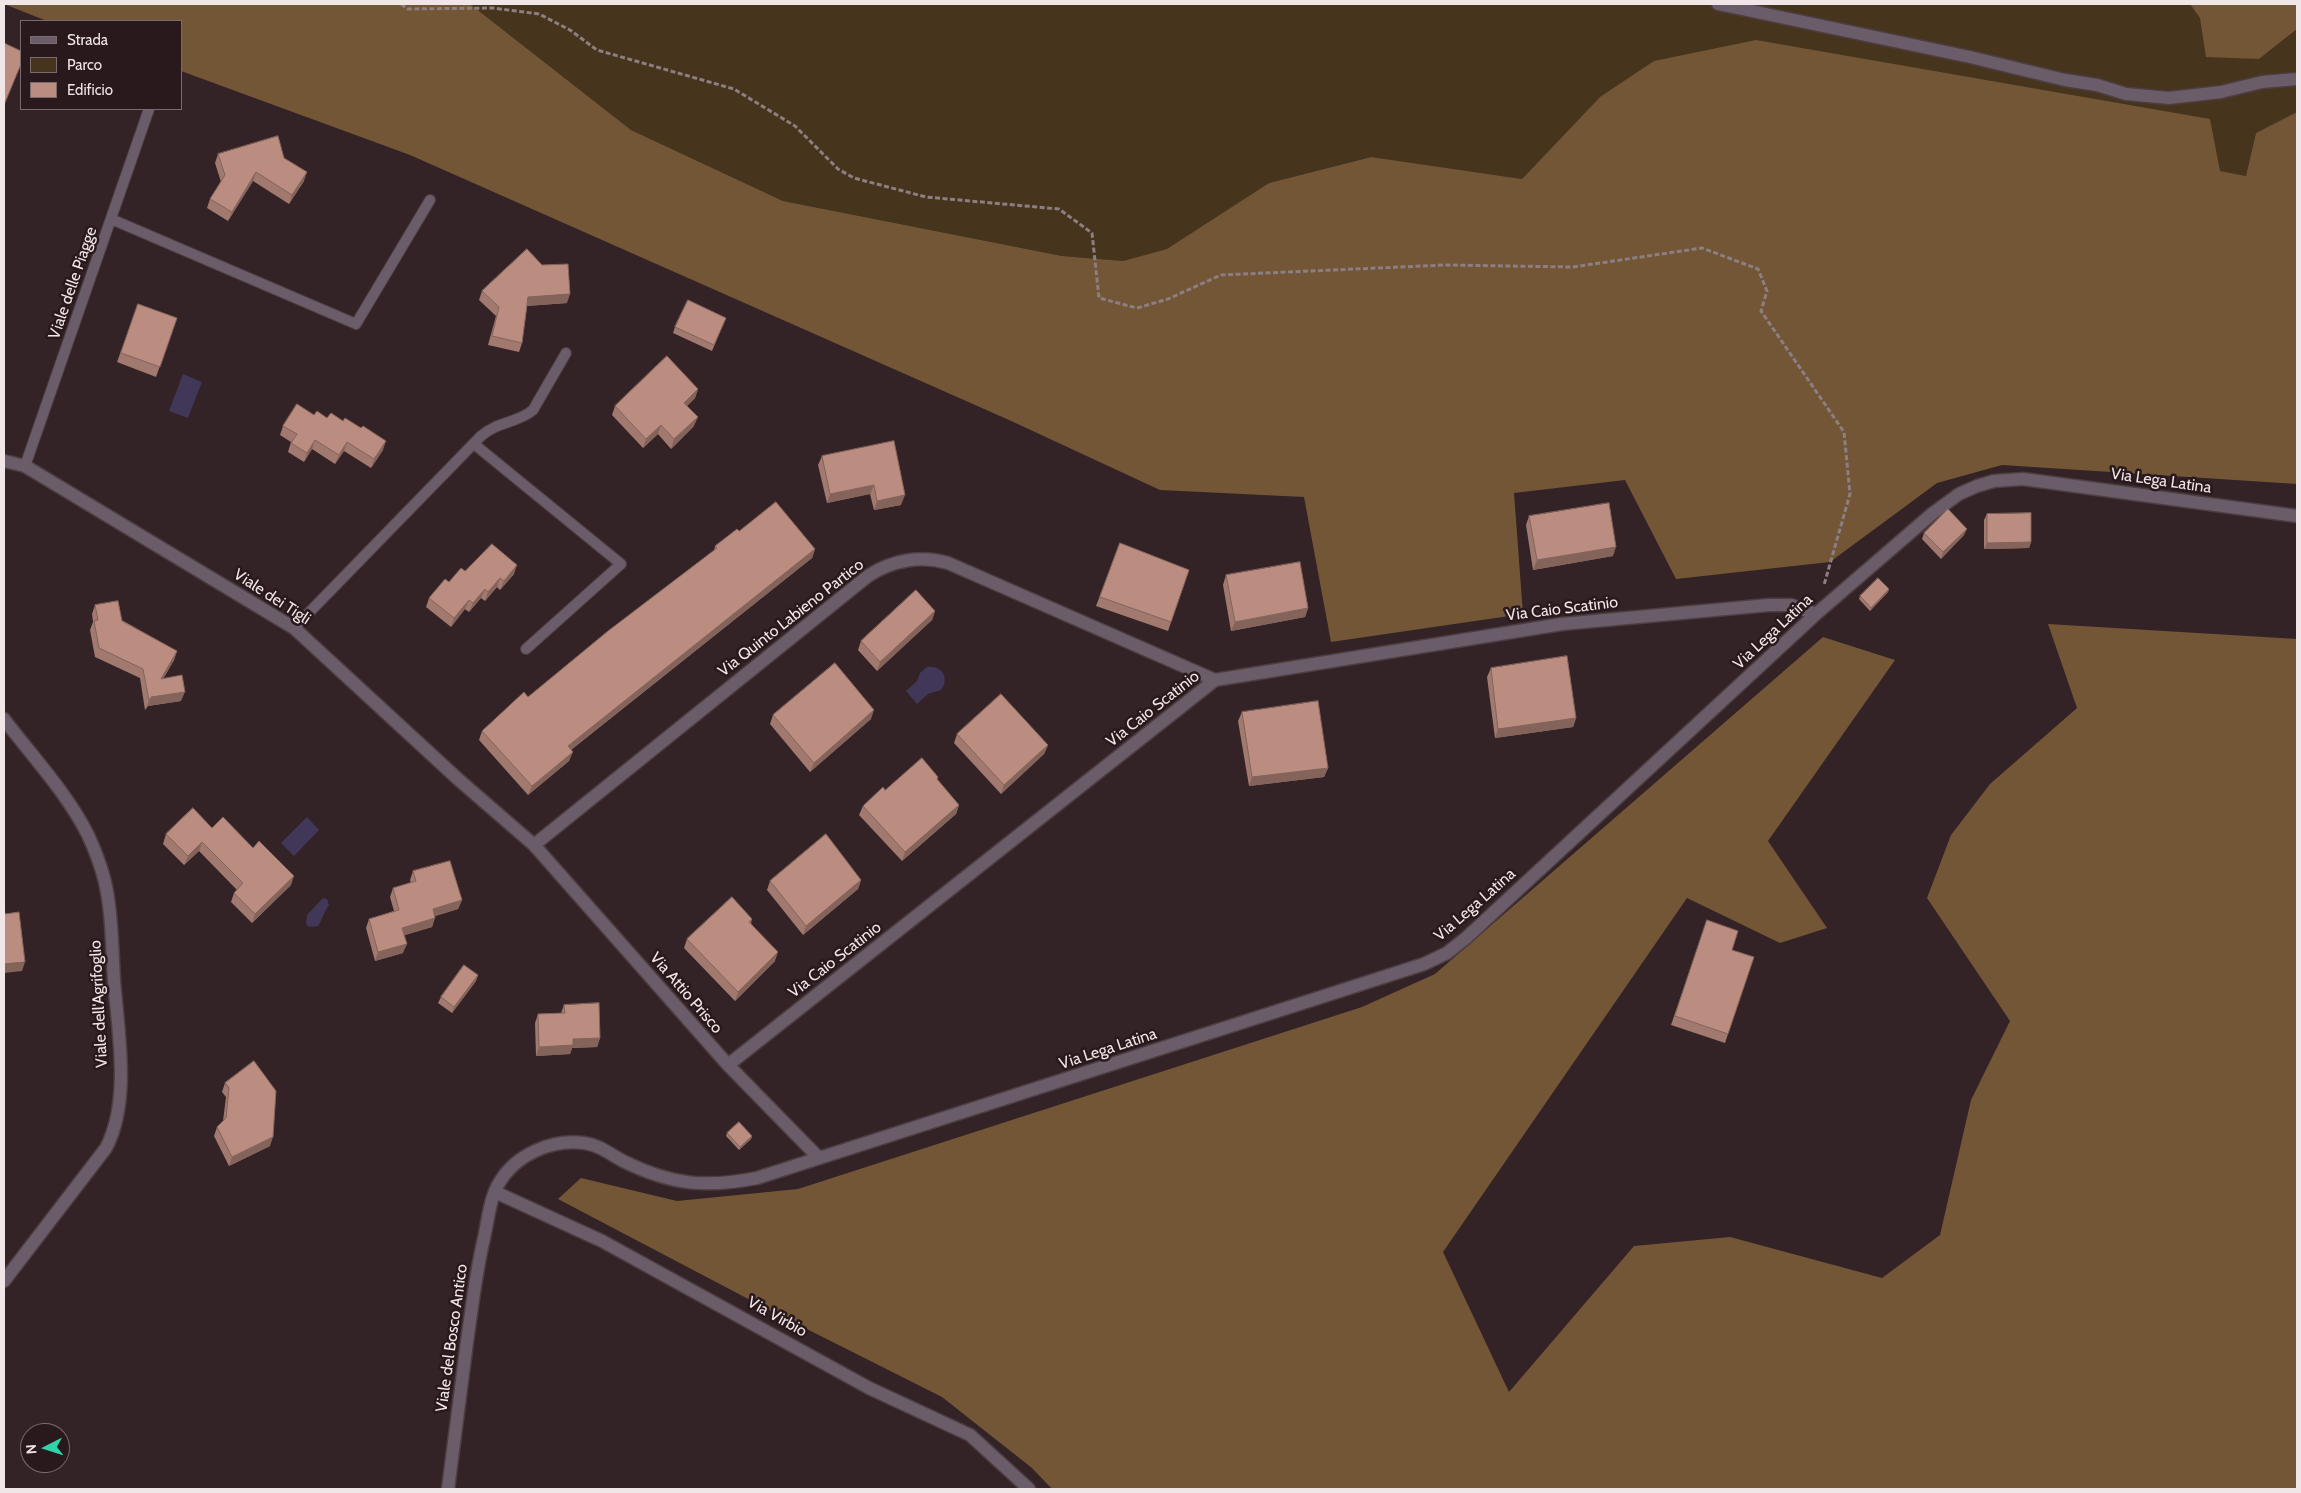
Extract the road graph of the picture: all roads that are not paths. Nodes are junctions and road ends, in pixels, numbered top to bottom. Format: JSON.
{"nodes":[{"id":1,"x":1718,"y":4,"type":"edge"},
{"id":2,"x":2297,"y":79,"type":"edge"},
{"id":3,"x":149,"y":110,"type":"edge"},
{"id":4,"x":430,"y":200,"type":"dead end"},
{"id":5,"x":111,"y":219,"type":"junction"},
{"id":6,"x":566,"y":353,"type":"dead end"},
{"id":7,"x":474,"y":444,"type":"junction"},
{"id":8,"x":4,"y":461,"type":"edge"},
{"id":9,"x":25,"y":466,"type":"junction"},
{"id":10,"x":2297,"y":516,"type":"edge"},
{"id":11,"x":1816,"y":614,"type":"junction"},
{"id":12,"x":294,"y":628,"type":"junction"},
{"id":13,"x":526,"y":649,"type":"dead end"},
{"id":14,"x":1215,"y":680,"type":"junction"},
{"id":15,"x":4,"y":719,"type":"edge"},
{"id":16,"x":534,"y":845,"type":"junction"},
{"id":17,"x":728,"y":1066,"type":"junction"},
{"id":18,"x":819,"y":1158,"type":"junction"},
{"id":19,"x":495,"y":1192,"type":"junction"},
{"id":20,"x":4,"y":1281,"type":"edge"},
{"id":21,"x":448,"y":1489,"type":"edge"},
{"id":22,"x":1029,"y":1489,"type":"edge"}],
"edges":[{"from":1,"to":2,"type":"street"},
{"from":3,"to":5,"type":"lane","name":"Viale delle Piagge"},
{"from":4,"to":5,"type":"lane"},
{"from":5,"to":9,"type":"lane","name":"Viale delle Piagge"},
{"from":6,"to":7,"type":"lane"},
{"from":7,"to":12,"type":"lane"},
{"from":7,"to":13,"type":"lane"},
{"from":8,"to":9,"type":"street","name":"Viale dei Tigli"},
{"from":9,"to":12,"type":"street","name":"Viale dei Tigli"},
{"from":10,"to":11,"type":"street","name":"Via Lega Latina"},
{"from":11,"to":14,"type":"street","name":"Via Caio Scatinio"},
{"from":11,"to":18,"type":"street","name":"Via Lega Latina"},
{"from":12,"to":16,"type":"street","name":"Viale dei Tigli"},
{"from":14,"to":16,"type":"street","name":"Via Quinto Labieno Partico"},
{"from":14,"to":17,"type":"street","name":"Via Caio Scatinio"},
{"from":15,"to":20,"type":"street","name":"Viale dell'Agrifoglio"},
{"from":16,"to":17,"type":"street","name":"Via Attio Prisco"},
{"from":17,"to":18,"type":"street","name":"Via Attio Prisco"},
{"from":18,"to":19,"type":"street","name":"Via Lega Latina"},
{"from":19,"to":21,"type":"street","name":"Viale del Bosco Antico"},
{"from":19,"to":22,"type":"street","name":"Via Virbio"}]}
